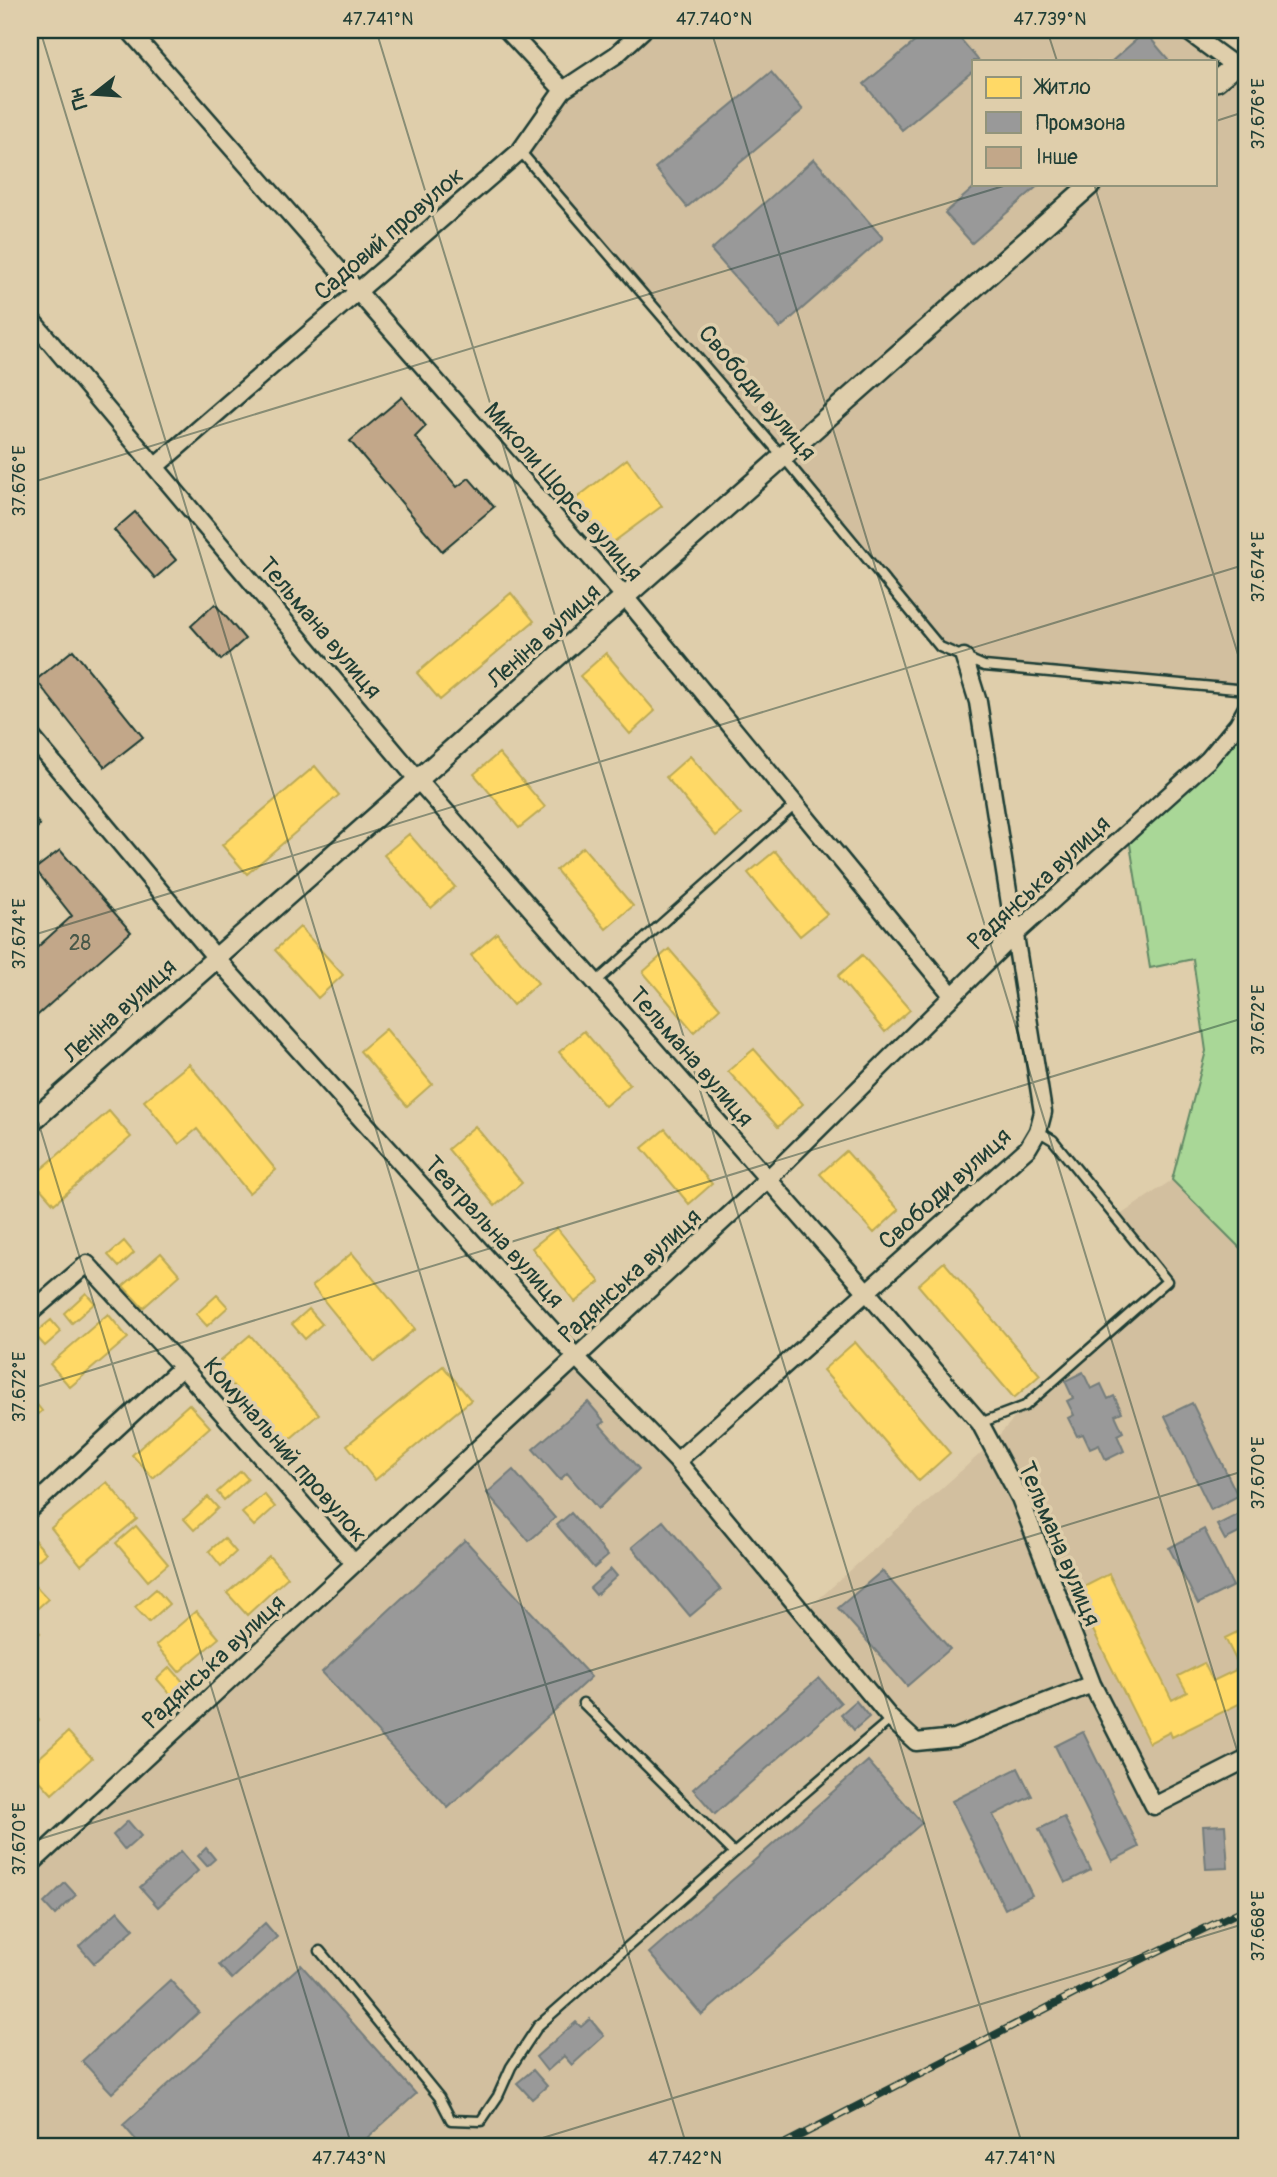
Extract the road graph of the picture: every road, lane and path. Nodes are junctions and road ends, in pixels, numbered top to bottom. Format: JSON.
{"nodes":[{"id":1,"x":129,"y":30,"type":"edge"},
{"id":2,"x":507,"y":30,"type":"edge"},
{"id":3,"x":643,"y":30,"type":"edge"},
{"id":4,"x":1186,"y":30,"type":"edge"},
{"id":5,"x":1243,"y":63,"type":"edge"},
{"id":6,"x":1218,"y":80,"type":"edge"},
{"id":7,"x":563,"y":90,"type":"junction"},
{"id":8,"x":520,"y":151,"type":"junction"},
{"id":9,"x":1089,"y":186,"type":"edge"},
{"id":10,"x":358,"y":291,"type":"junction"},
{"id":11,"x":30,"y":318,"type":"edge"},
{"id":12,"x":783,"y":457,"type":"junction"},
{"id":13,"x":156,"y":466,"type":"junction"},
{"id":14,"x":625,"y":597,"type":"junction"},
{"id":15,"x":964,"y":657,"type":"junction"},
{"id":16,"x":1247,"y":690,"type":"edge"},
{"id":17,"x":1247,"y":708,"type":"edge"},
{"id":18,"x":30,"y":735,"type":"edge"},
{"id":19,"x":418,"y":780,"type":"junction"},
{"id":20,"x":795,"y":805,"type":"junction"},
{"id":21,"x":1015,"y":934,"type":"junction"},
{"id":22,"x":216,"y":958,"type":"junction"},
{"id":23,"x":596,"y":982,"type":"junction"},
{"id":24,"x":952,"y":995,"type":"junction"},
{"id":25,"x":30,"y":1124,"type":"edge"},
{"id":26,"x":1038,"y":1131,"type":"junction"},
{"id":27,"x":767,"y":1180,"type":"junction"},
{"id":28,"x":866,"y":1291,"type":"junction"},
{"id":29,"x":30,"y":1313,"type":"edge"},
{"id":30,"x":576,"y":1357,"type":"junction"},
{"id":31,"x":182,"y":1367,"type":"junction"},
{"id":32,"x":980,"y":1423,"type":"junction"},
{"id":33,"x":677,"y":1461,"type":"junction"},
{"id":34,"x":30,"y":1509,"type":"edge"},
{"id":35,"x":354,"y":1563,"type":"junction"},
{"id":36,"x":1092,"y":1684,"type":"junction"},
{"id":37,"x":583,"y":1703,"type":"dead end"},
{"id":38,"x":891,"y":1719,"type":"junction"},
{"id":39,"x":1247,"y":1759,"type":"edge"},
{"id":40,"x":734,"y":1853,"type":"junction"},
{"id":41,"x":30,"y":1865,"type":"edge"},
{"id":42,"x":320,"y":1951,"type":"dead end"}],
"edges":[{"from":1,"to":10,"type":"street","name":"Миколи Щорса вулиця"},
{"from":2,"to":7,"type":"street"},
{"from":3,"to":7,"type":"street","name":"Садовий провулок"},
{"from":4,"to":5,"type":"street"},
{"from":5,"to":6,"type":"street"},
{"from":7,"to":8,"type":"street","name":"Садовий провулок"},
{"from":8,"to":10,"type":"street","name":"Садовий провулок"},
{"from":8,"to":12,"type":"lane","name":"Свободи вулиця"},
{"from":9,"to":12,"type":"street","name":"Леніна вулиця"},
{"from":10,"to":13,"type":"street","name":"Садовий провулок"},
{"from":10,"to":14,"type":"street","name":"Миколи Щорса вулиця"},
{"from":11,"to":13,"type":"street","name":"Тельмана вулиця"},
{"from":12,"to":14,"type":"street","name":"Леніна вулиця"},
{"from":12,"to":15,"type":"lane","name":"Свободи вулиця"},
{"from":13,"to":19,"type":"street","name":"Тельмана вулиця"},
{"from":14,"to":19,"type":"street","name":"Леніна вулиця"},
{"from":14,"to":20,"type":"street","name":"Миколи Щорса вулиця"},
{"from":15,"to":16,"type":"lane","name":"Свободи вулиця"},
{"from":15,"to":21,"type":"street","name":"Свободи вулиця"},
{"from":17,"to":21,"type":"street","name":"Радянська вулиця"},
{"from":18,"to":22,"type":"street","name":"Театральна вулиця"},
{"from":19,"to":22,"type":"street","name":"Леніна вулиця"},
{"from":19,"to":23,"type":"street","name":"Тельмана вулиця"},
{"from":20,"to":23,"type":"lane"},
{"from":20,"to":24,"type":"street","name":"Миколи Щорса вулиця"},
{"from":21,"to":24,"type":"street","name":"Радянська вулиця"},
{"from":21,"to":26,"type":"street","name":"Свободи вулиця"},
{"from":22,"to":25,"type":"street","name":"Леніна вулиця"},
{"from":22,"to":30,"type":"street","name":"Театральна вулиця"},
{"from":23,"to":27,"type":"street","name":"Тельмана вулиця"},
{"from":24,"to":27,"type":"street","name":"Радянська вулиця"},
{"from":26,"to":28,"type":"street","name":"Свободи вулиця"},
{"from":26,"to":32,"type":"lane"},
{"from":27,"to":28,"type":"street","name":"Тельмана вулиця"},
{"from":27,"to":30,"type":"street","name":"Радянська вулиця"},
{"from":28,"to":32,"type":"street","name":"Тельмана вулиця"},
{"from":28,"to":33,"type":"street","name":"Свободи вулиця"},
{"from":29,"to":31,"type":"street","name":"Комунальний провулок"},
{"from":30,"to":33,"type":"street","name":"Театральна вулиця"},
{"from":30,"to":35,"type":"street","name":"Радянська вулиця"},
{"from":31,"to":34,"type":"street","name":"Комунальний провулок"},
{"from":31,"to":35,"type":"street","name":"Комунальний провулок"},
{"from":32,"to":36,"type":"street","name":"Тельмана вулиця"},
{"from":33,"to":38,"type":"street","name":"Театральна вулиця"},
{"from":35,"to":41,"type":"street","name":"Радянська вулиця"},
{"from":36,"to":38,"type":"street","name":"Театральна вулиця"},
{"from":36,"to":39,"type":"street","name":"Тельмана вулиця"},
{"from":37,"to":40,"type":"lane"},
{"from":38,"to":40,"type":"lane"},
{"from":40,"to":42,"type":"lane"}]}
